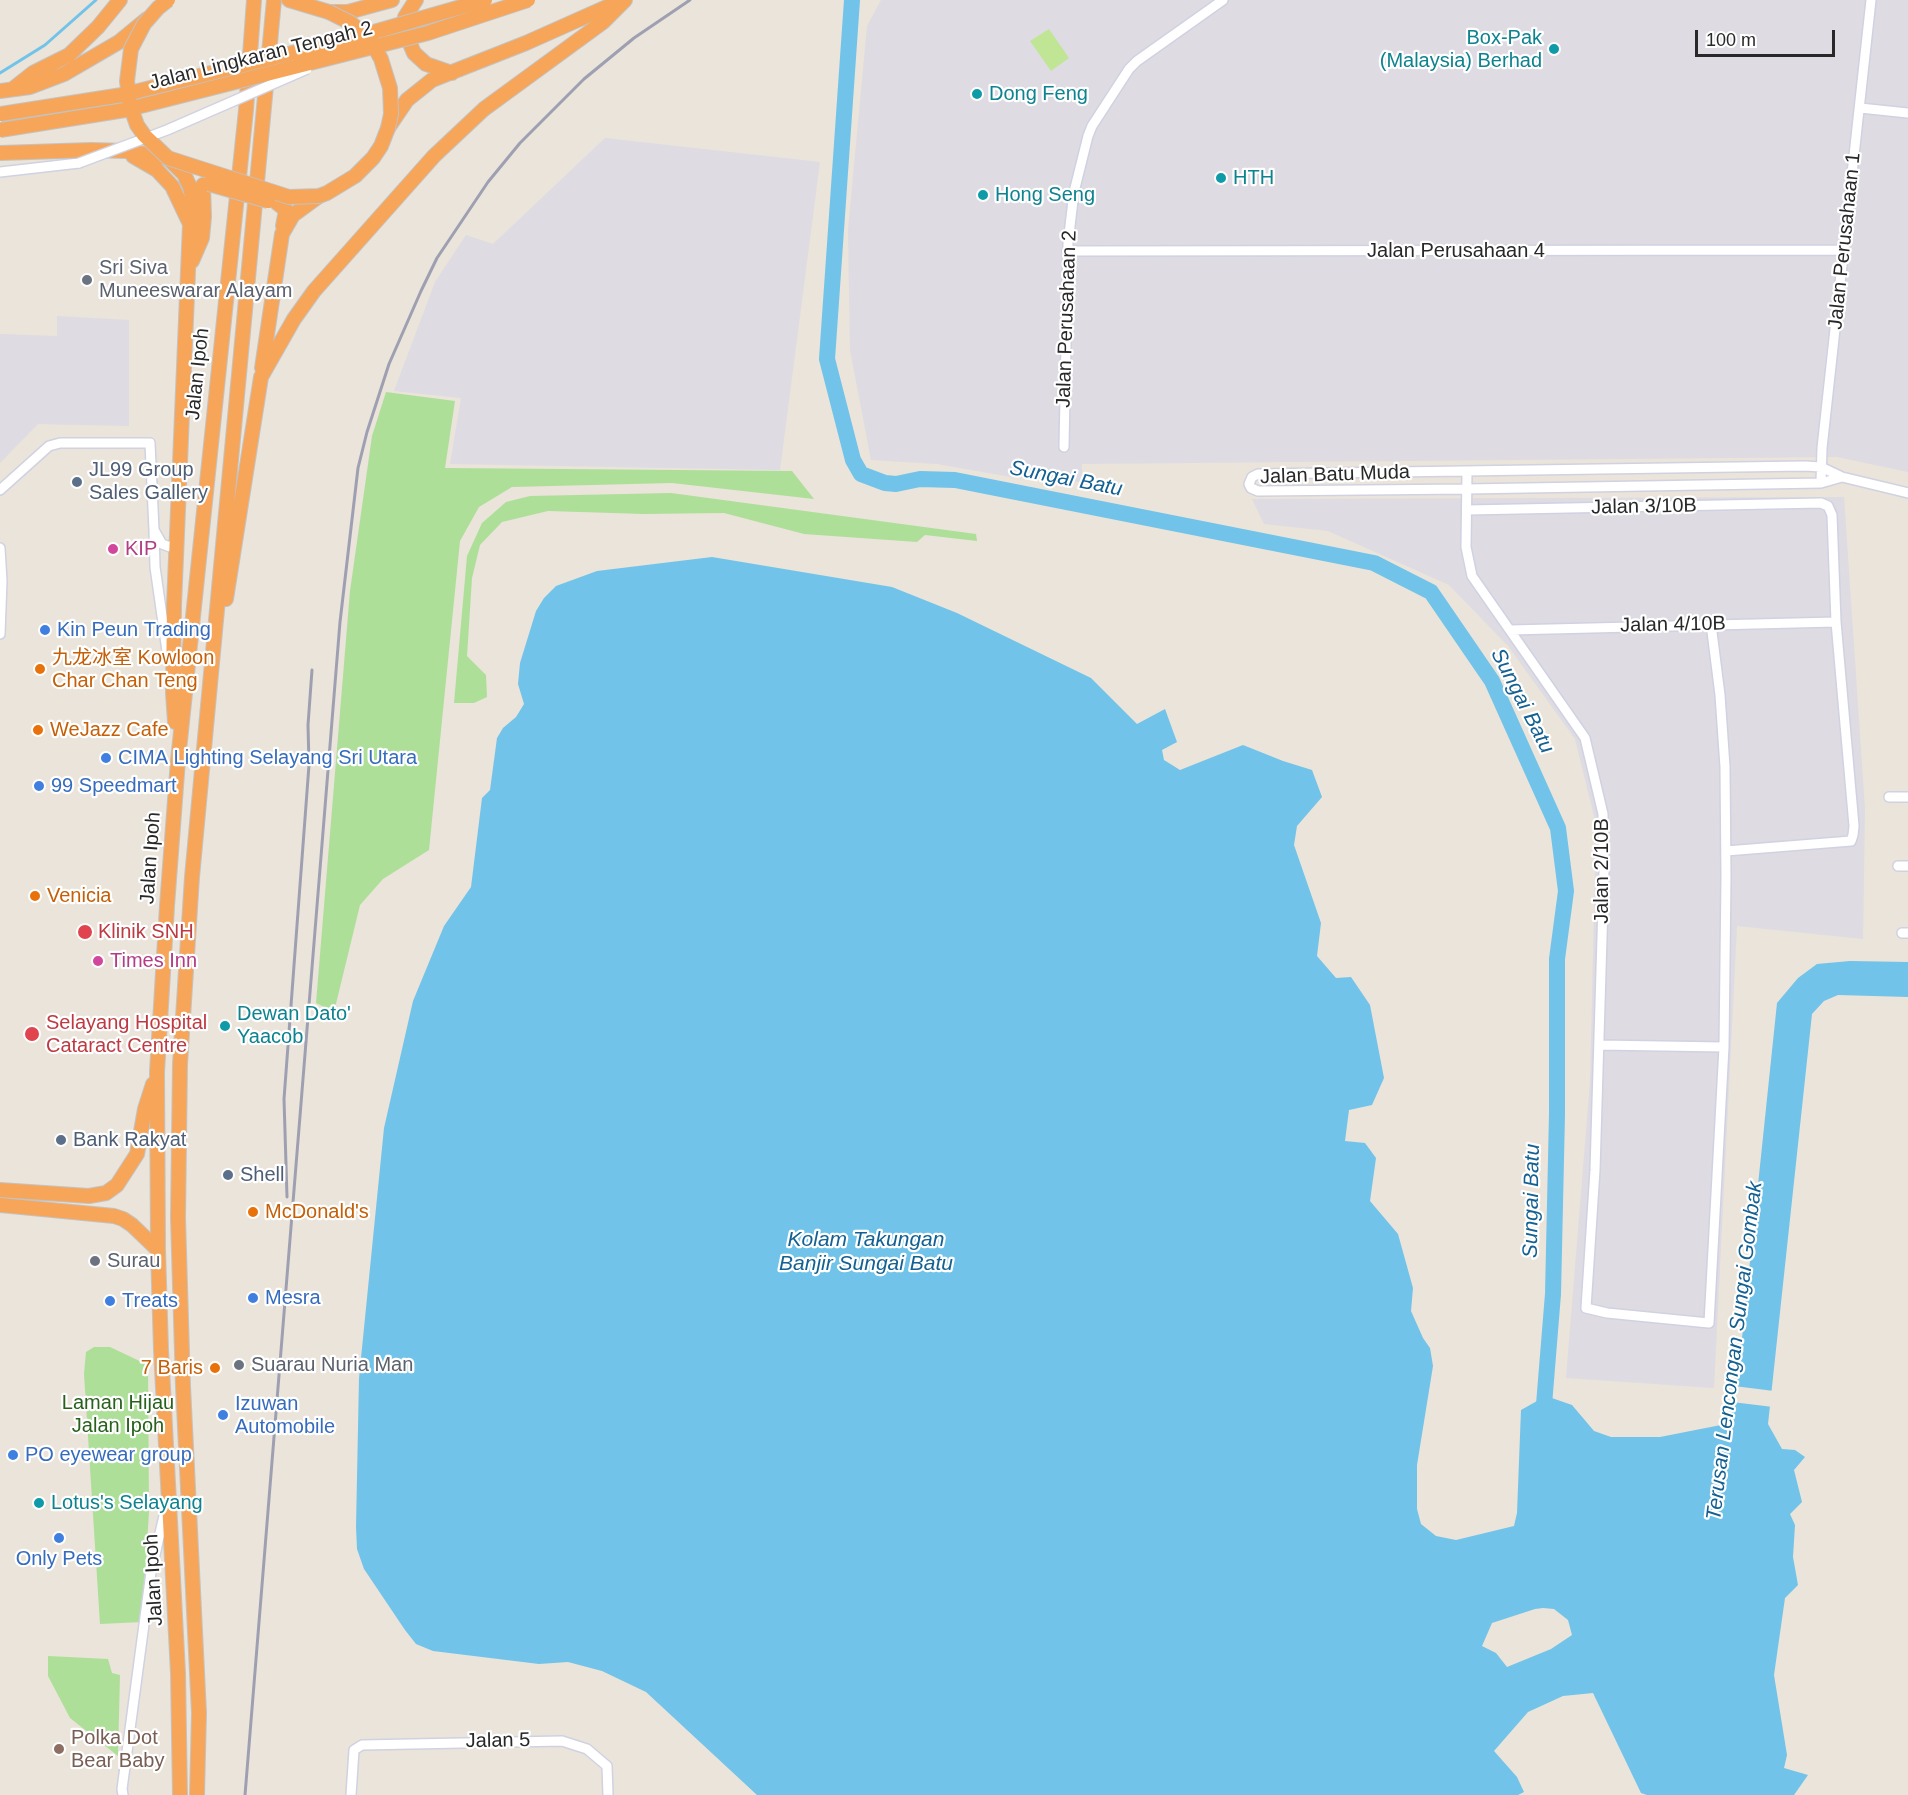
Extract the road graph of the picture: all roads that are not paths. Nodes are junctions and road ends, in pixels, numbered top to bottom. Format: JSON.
{"nodes":[{"id":1,"x":120,"y":0,"type":"edge"},
{"id":2,"x":168,"y":0,"type":"edge"},
{"id":3,"x":254,"y":0,"type":"edge"},
{"id":4,"x":274,"y":0,"type":"edge"},
{"id":5,"x":289,"y":0,"type":"edge"},
{"id":6,"x":320,"y":0,"type":"edge"},
{"id":7,"x":392,"y":0,"type":"edge"},
{"id":8,"x":416,"y":0,"type":"edge"},
{"id":9,"x":485,"y":0,"type":"edge"},
{"id":10,"x":528,"y":0,"type":"edge"},
{"id":11,"x":624,"y":0,"type":"edge"},
{"id":12,"x":1223,"y":0,"type":"edge"},
{"id":13,"x":1871,"y":0,"type":"edge"},
{"id":14,"x":329,"y":12,"type":"junction"},
{"id":15,"x":150,"y":16,"type":"junction"},
{"id":16,"x":329,"y":59,"type":"junction"},
{"id":17,"x":452,"y":73,"type":"junction"},
{"id":18,"x":6,"y":90,"type":"edge"},
{"id":19,"x":1860,"y":108,"type":"junction"},
{"id":20,"x":1908,"y":113,"type":"edge"},
{"id":21,"x":0,"y":114,"type":"edge"},
{"id":22,"x":388,"y":128,"type":"junction"},
{"id":23,"x":0,"y":130,"type":"edge"},
{"id":24,"x":126,"y":151,"type":"junction"},
{"id":25,"x":0,"y":153,"type":"edge"},
{"id":26,"x":168,"y":158,"type":"junction"},
{"id":27,"x":0,"y":172,"type":"edge"},
{"id":28,"x":319,"y":196,"type":"junction"},
{"id":29,"x":190,"y":224,"type":"junction"},
{"id":30,"x":282,"y":234,"type":"junction"},
{"id":31,"x":1845,"y":250,"type":"junction"},
{"id":32,"x":1067,"y":251,"type":"junction"},
{"id":33,"x":189,"y":268,"type":"junction"},
{"id":34,"x":261,"y":376,"type":"junction"},
{"id":35,"x":1064,"y":447,"type":"dead end"},
{"id":36,"x":1821,"y":467,"type":"junction"},
{"id":37,"x":1467,"y":472,"type":"junction"},
{"id":38,"x":1842,"y":477,"type":"junction"},
{"id":39,"x":1821,"y":483,"type":"junction"},
{"id":40,"x":1467,"y":489,"type":"junction"},
{"id":41,"x":0,"y":490,"type":"edge"},
{"id":42,"x":1908,"y":493,"type":"edge"},
{"id":43,"x":1467,"y":510,"type":"junction"},
{"id":44,"x":154,"y":530,"type":"junction"},
{"id":45,"x":177,"y":541,"type":"junction"},
{"id":46,"x":0,"y":548,"type":"edge"},
{"id":47,"x":1836,"y":622,"type":"junction"},
{"id":48,"x":1711,"y":624,"type":"junction"},
{"id":49,"x":1510,"y":630,"type":"junction"},
{"id":50,"x":0,"y":634,"type":"edge"},
{"id":51,"x":173,"y":693,"type":"junction"},
{"id":52,"x":178,"y":760,"type":"junction"},
{"id":53,"x":203,"y":761,"type":"junction"},
{"id":54,"x":1889,"y":797,"type":"dead end"},
{"id":55,"x":1908,"y":797,"type":"edge"},
{"id":56,"x":1726,"y":851,"type":"junction"},
{"id":57,"x":1599,"y":1045,"type":"junction"},
{"id":58,"x":1724,"y":1047,"type":"junction"},
{"id":59,"x":157,"y":1072,"type":"junction"},
{"id":60,"x":0,"y":1191,"type":"edge"},
{"id":61,"x":0,"y":1205,"type":"edge"},
{"id":62,"x":158,"y":1250,"type":"junction"},
{"id":63,"x":169,"y":1491,"type":"junction"},
{"id":64,"x":123,"y":1795,"type":"edge"},
{"id":65,"x":180,"y":1795,"type":"edge"},
{"id":66,"x":197,"y":1795,"type":"edge"},
{"id":67,"x":351,"y":1795,"type":"edge"},
{"id":68,"x":608,"y":1795,"type":"edge"}],
"edges":[{"from":1,"to":18,"type":"highway"},
{"from":2,"to":15,"type":"highway","bridge":true},
{"from":3,"to":52,"type":"highway","name":"Jalan Ipoh"},
{"from":4,"to":53,"type":"highway","name":"Jalan Ipoh"},
{"from":5,"to":14,"type":"highway"},
{"from":6,"to":14,"type":"highway"},
{"from":7,"to":14,"type":"highway"},
{"from":8,"to":17,"type":"highway"},
{"from":9,"to":21,"type":"highway","name":"Jalan Lingkaran Tengah 2","bridge":true},
{"from":10,"to":16,"type":"highway","name":"Jalan Lingkaran Tengah 2","bridge":true},
{"from":11,"to":17,"type":"highway"},
{"from":11,"to":34,"type":"highway"},
{"from":12,"to":32,"type":"street","name":"Jalan Perusahaan 2"},
{"from":13,"to":19,"type":"street","name":"Jalan Perusahaan 1"},
{"from":14,"to":22,"type":"highway","bridge":true},
{"from":15,"to":18,"type":"highway"},
{"from":15,"to":26,"type":"highway","bridge":true},
{"from":16,"to":23,"type":"highway","name":"Jalan Lingkaran Tengah 2","bridge":true},
{"from":16,"to":27,"type":"street","bridge":true},
{"from":17,"to":22,"type":"highway"},
{"from":19,"to":20,"type":"street"},
{"from":19,"to":31,"type":"street","name":"Jalan Perusahaan 1"},
{"from":22,"to":28,"type":"highway","bridge":true},
{"from":24,"to":25,"type":"highway"},
{"from":24,"to":26,"type":"highway"},
{"from":24,"to":29,"type":"highway"},
{"from":26,"to":28,"type":"highway","bridge":true},
{"from":26,"to":29,"type":"highway"},
{"from":28,"to":30,"type":"highway"},
{"from":29,"to":33,"type":"highway"},
{"from":30,"to":33,"type":"highway","bridge":true},
{"from":30,"to":34,"type":"highway"},
{"from":31,"to":32,"type":"street","name":"Jalan Perusahaan 4"},
{"from":31,"to":36,"type":"street","name":"Jalan Perusahaan 1"},
{"from":32,"to":35,"type":"street","name":"Jalan Perusahaan 2"},
{"from":33,"to":45,"type":"highway"},
{"from":34,"to":53,"type":"highway"},
{"from":36,"to":37,"type":"street","name":"Jalan Batu Muda"},
{"from":36,"to":38,"type":"street"},
{"from":36,"to":39,"type":"street","name":"Jalan Perusahaan 1"},
{"from":37,"to":40,"type":"street","name":"Jalan 2/10B"},
{"from":37,"to":40,"type":"street","name":"Jalan Batu Muda"},
{"from":38,"to":39,"type":"street","name":"Jalan Batu Muda"},
{"from":38,"to":42,"type":"street"},
{"from":39,"to":40,"type":"street","name":"Jalan Batu Muda"},
{"from":40,"to":43,"type":"street","name":"Jalan 2/10B"},
{"from":41,"to":44,"type":"street"},
{"from":43,"to":47,"type":"street","name":"Jalan 3/10B"},
{"from":43,"to":49,"type":"street","name":"Jalan 2/10B"},
{"from":44,"to":45,"type":"street"},
{"from":44,"to":51,"type":"street"},
{"from":45,"to":51,"type":"highway"},
{"from":46,"to":50,"type":"street"},
{"from":47,"to":48,"type":"street","name":"Jalan 4/10B"},
{"from":47,"to":56,"type":"street"},
{"from":48,"to":49,"type":"street","name":"Jalan 4/10B"},
{"from":48,"to":56,"type":"street"},
{"from":49,"to":57,"type":"street","name":"Jalan 2/10B"},
{"from":51,"to":52,"type":"highway"},
{"from":52,"to":59,"type":"highway","name":"Jalan Ipoh"},
{"from":53,"to":66,"type":"highway","name":"Jalan Ipoh"},
{"from":54,"to":55,"type":"street"},
{"from":56,"to":58,"type":"street"},
{"from":57,"to":58,"type":"street"},
{"from":57,"to":58,"type":"street","name":"Jalan 2/10B"},
{"from":59,"to":60,"type":"highway"},
{"from":59,"to":62,"type":"highway","name":"Jalan Ipoh"},
{"from":61,"to":62,"type":"highway"},
{"from":62,"to":63,"type":"highway","name":"Jalan Ipoh"},
{"from":63,"to":64,"type":"street"},
{"from":63,"to":65,"type":"highway","name":"Jalan Ipoh"},
{"from":67,"to":68,"type":"street","name":"Jalan 5"}]}
